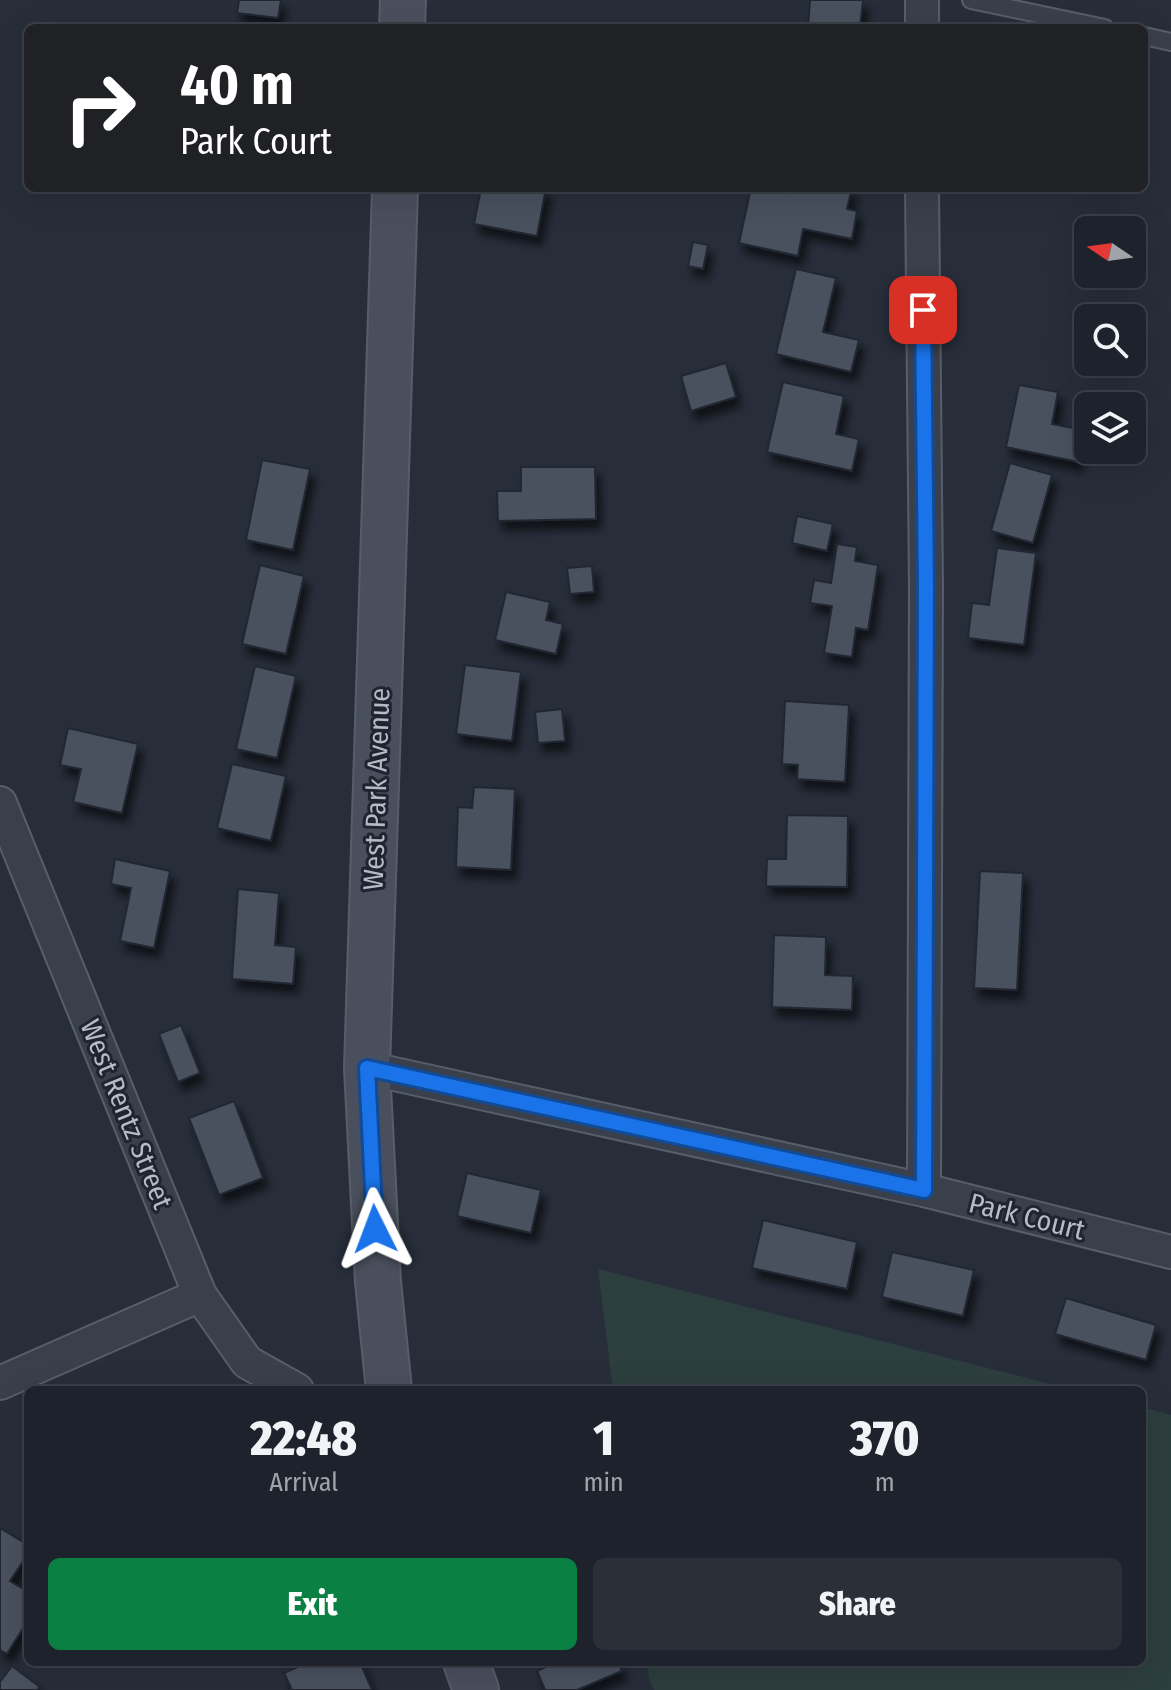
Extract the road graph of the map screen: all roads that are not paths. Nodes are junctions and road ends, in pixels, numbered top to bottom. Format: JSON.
{"nodes":[{"id":1,"x":403,"y":0,"type":"edge"},
{"id":2,"x":922,"y":0,"type":"edge"},
{"id":3,"x":971,"y":0,"type":"edge"},
{"id":4,"x":402,"y":24,"type":"edge"},
{"id":5,"x":922,"y":24,"type":"edge"},
{"id":6,"x":1086,"y":24,"type":"edge"},
{"id":7,"x":1148,"y":37,"type":"edge"},
{"id":8,"x":1171,"y":42,"type":"edge"},
{"id":9,"x":395,"y":192,"type":"edge"},
{"id":10,"x":922,"y":192,"type":"edge"},
{"id":11,"x":0,"y":803,"type":"edge"},
{"id":12,"x":367,"y":1068,"type":"junction"},
{"id":13,"x":924,"y":1190,"type":"junction"},
{"id":14,"x":1171,"y":1252,"type":"edge"},
{"id":15,"x":200,"y":1295,"type":"junction"},
{"id":16,"x":0,"y":1383,"type":"edge"},
{"id":17,"x":290,"y":1386,"type":"edge"},
{"id":18,"x":389,"y":1386,"type":"edge"},
{"id":19,"x":467,"y":1666,"type":"edge"},
{"id":20,"x":476,"y":1690,"type":"edge"}],
"edges":[{"from":1,"to":4,"type":"street"},
{"from":2,"to":5,"type":"street"},
{"from":3,"to":6,"type":"lane"},
{"from":7,"to":8,"type":"lane"},
{"from":9,"to":12,"type":"street","name":"West Park Avenue"},
{"from":10,"to":13,"type":"street"},
{"from":11,"to":15,"type":"street","name":"West Rentz Street"},
{"from":12,"to":13,"type":"street","name":"Park Court"},
{"from":12,"to":18,"type":"street","name":"West Park Avenue"},
{"from":13,"to":14,"type":"street","name":"Park Court"},
{"from":15,"to":16,"type":"street"},
{"from":15,"to":17,"type":"street","name":"West Rentz Street"},
{"from":19,"to":20,"type":"street"}]}
